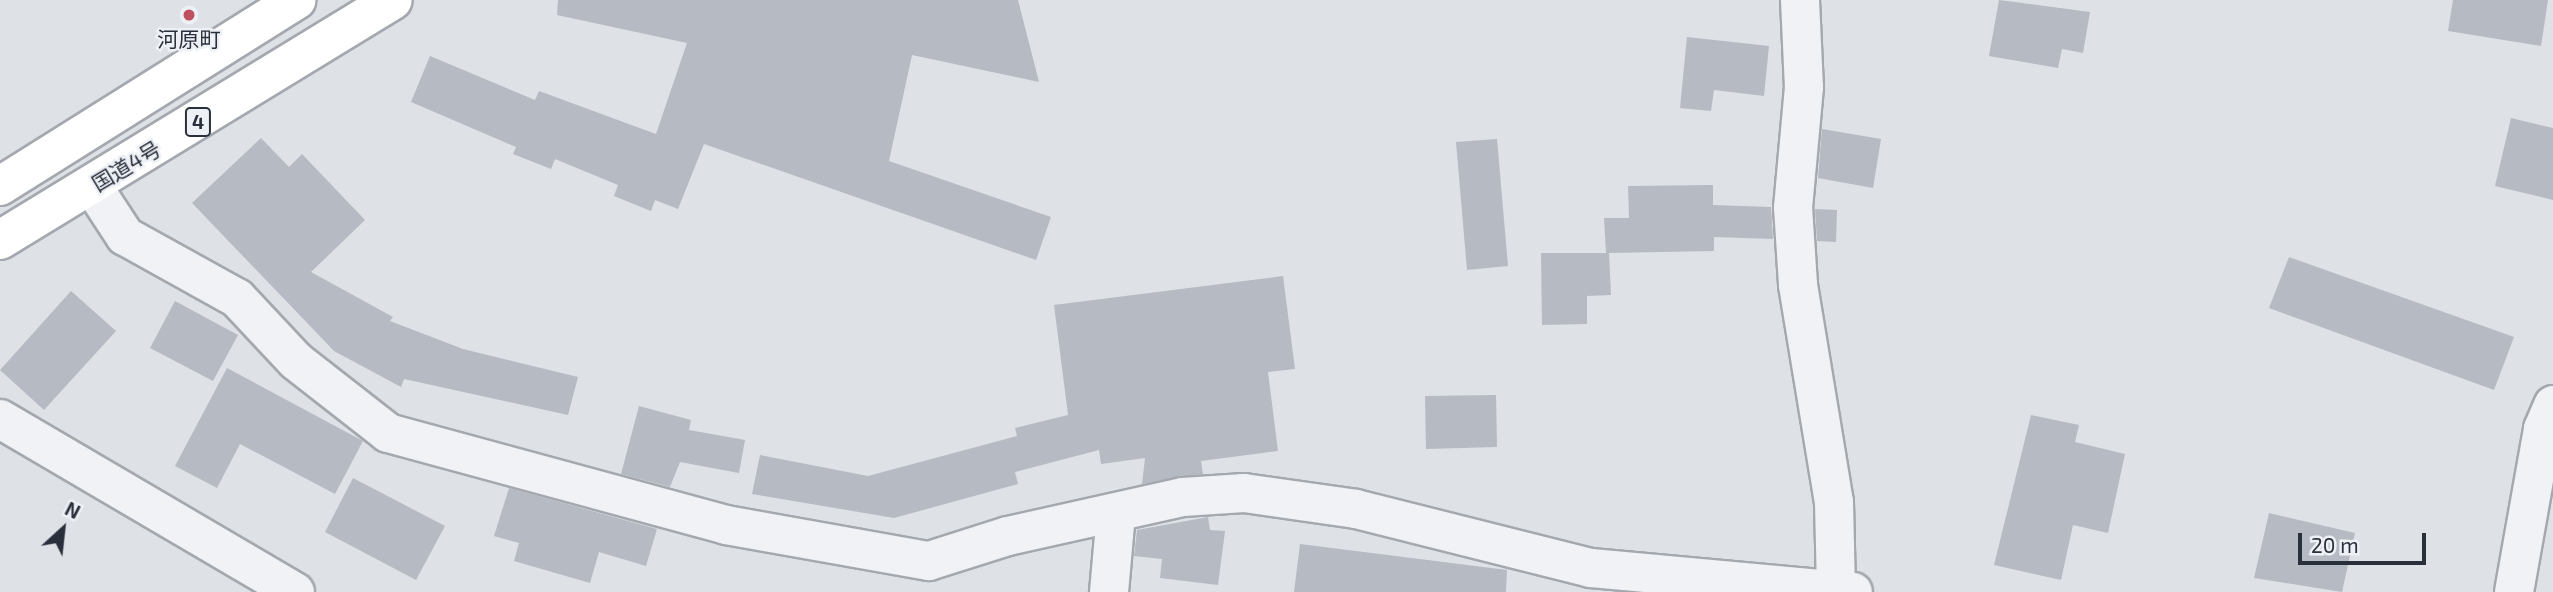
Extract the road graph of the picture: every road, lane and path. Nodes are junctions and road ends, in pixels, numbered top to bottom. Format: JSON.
{"nodes":[{"id":1,"x":296,"y":0,"type":"edge"},
{"id":2,"x":393,"y":0,"type":"edge"},
{"id":3,"x":1800,"y":0,"type":"edge"},
{"id":4,"x":3,"y":180,"type":"edge"},
{"id":5,"x":93,"y":187,"type":"junction"},
{"id":6,"x":0,"y":240,"type":"edge"},
{"id":7,"x":2553,"y":405,"type":"edge"},
{"id":8,"x":0,"y":419,"type":"edge"},
{"id":9,"x":1116,"y":514,"type":"junction"},
{"id":10,"x":1845,"y":591,"type":"edge"},
{"id":11,"x":295,"y":592,"type":"edge"},
{"id":12,"x":1109,"y":592,"type":"edge"},
{"id":13,"x":2514,"y":592,"type":"edge"}],
"edges":[{"from":1,"to":4,"type":"highway","number":"4"},
{"from":2,"to":5,"type":"highway","name":"国道4号","number":"4"},
{"from":3,"to":10,"type":"street"},
{"from":5,"to":6,"type":"highway","name":"国道4号","number":"4"},
{"from":5,"to":9,"type":"street"},
{"from":7,"to":13,"type":"street"},
{"from":8,"to":11,"type":"street"},
{"from":9,"to":10,"type":"street"},
{"from":9,"to":12,"type":"street"}]}
